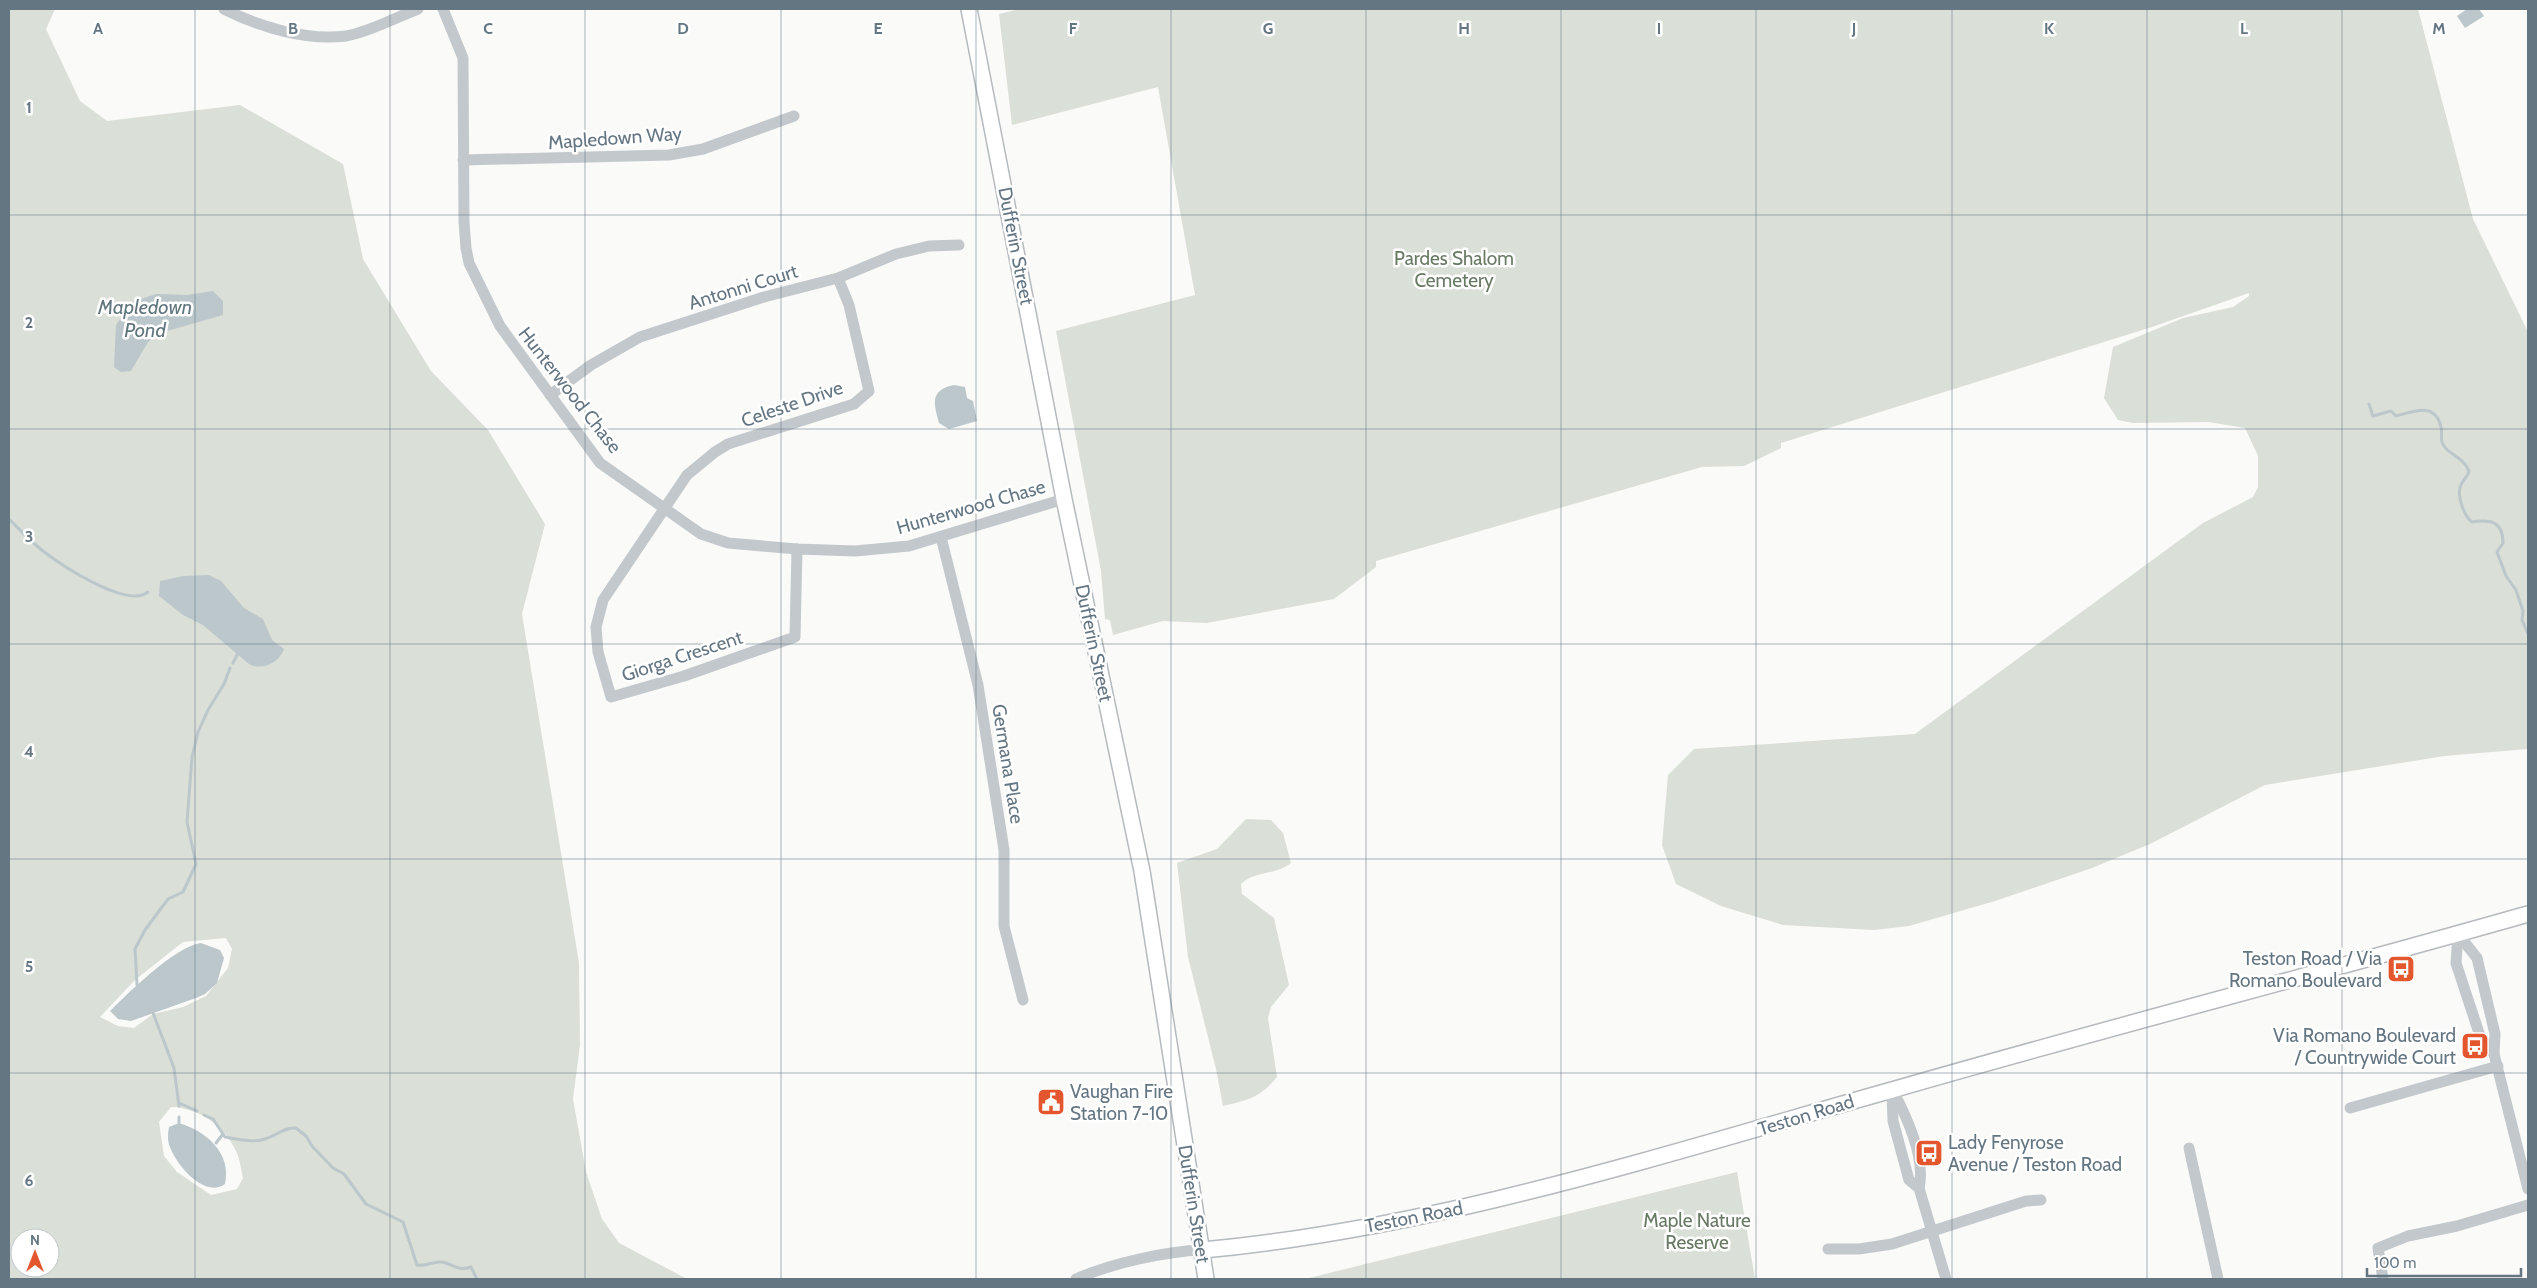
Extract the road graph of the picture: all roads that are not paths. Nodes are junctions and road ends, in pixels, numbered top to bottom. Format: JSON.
{"nodes":[{"id":1,"x":224,"y":9,"type":"edge"},
{"id":2,"x":418,"y":9,"type":"edge"},
{"id":3,"x":444,"y":9,"type":"edge"},
{"id":4,"x":969,"y":9,"type":"edge"},
{"id":5,"x":794,"y":116,"type":"dead end"},
{"id":6,"x":463,"y":160,"type":"junction"},
{"id":7,"x":959,"y":245,"type":"dead end"},
{"id":8,"x":838,"y":278,"type":"junction"},
{"id":9,"x":550,"y":395,"type":"junction"},
{"id":10,"x":1064,"y":499,"type":"junction"},
{"id":11,"x":664,"y":508,"type":"junction"},
{"id":12,"x":941,"y":537,"type":"junction"},
{"id":13,"x":798,"y":549,"type":"junction"},
{"id":14,"x":2528,"y":914,"type":"edge"},
{"id":15,"x":2458,"y":934,"type":"junction"},
{"id":16,"x":1023,"y":1000,"type":"dead end"},
{"id":17,"x":2494,"y":1054,"type":"junction"},
{"id":18,"x":2498,"y":1066,"type":"junction"},
{"id":19,"x":1892,"y":1089,"type":"junction"},
{"id":20,"x":2350,"y":1108,"type":"dead end"},
{"id":21,"x":2188,"y":1148,"type":"dead end"},
{"id":22,"x":2528,"y":1189,"type":"edge"},
{"id":23,"x":2041,"y":1200,"type":"dead end"},
{"id":24,"x":2528,"y":1205,"type":"edge"},
{"id":25,"x":1932,"y":1230,"type":"junction"},
{"id":26,"x":1828,"y":1249,"type":"dead end"},
{"id":27,"x":1203,"y":1250,"type":"junction"},
{"id":28,"x":1076,"y":1279,"type":"edge"},
{"id":29,"x":1206,"y":1279,"type":"edge"},
{"id":30,"x":1946,"y":1279,"type":"edge"},
{"id":31,"x":2218,"y":1279,"type":"edge"},
{"id":32,"x":2383,"y":1279,"type":"edge"}],
"edges":[{"from":1,"to":2,"type":"street"},
{"from":3,"to":6,"type":"street","name":"Hunterwood Chase"},
{"from":4,"to":10,"type":"main road","name":"Dufferin Street"},
{"from":5,"to":6,"type":"street","name":"Mapledown Way"},
{"from":6,"to":9,"type":"street","name":"Hunterwood Chase"},
{"from":7,"to":8,"type":"street","name":"Antonni Court"},
{"from":8,"to":9,"type":"street","name":"Antonni Court"},
{"from":8,"to":11,"type":"street","name":"Celeste Drive"},
{"from":9,"to":11,"type":"street","name":"Hunterwood Chase"},
{"from":10,"to":12,"type":"street","name":"Hunterwood Chase"},
{"from":10,"to":27,"type":"main road","name":"Dufferin Street"},
{"from":11,"to":13,"type":"street","name":"Hunterwood Chase"},
{"from":11,"to":13,"type":"street","name":"Giorga Crescent"},
{"from":12,"to":13,"type":"street","name":"Hunterwood Chase"},
{"from":12,"to":16,"type":"street","name":"Germana Place"},
{"from":14,"to":15,"type":"main road","name":"Teston Road"},
{"from":15,"to":17,"type":"street"},
{"from":15,"to":17,"type":"street"},
{"from":15,"to":19,"type":"main road","name":"Teston Road"},
{"from":17,"to":18,"type":"street"},
{"from":18,"to":20,"type":"street"},
{"from":18,"to":22,"type":"street"},
{"from":19,"to":25,"type":"street"},
{"from":19,"to":27,"type":"main road","name":"Teston Road"},
{"from":21,"to":31,"type":"street"},
{"from":23,"to":25,"type":"street"},
{"from":24,"to":32,"type":"street"},
{"from":25,"to":26,"type":"street"},
{"from":25,"to":30,"type":"street"},
{"from":27,"to":28,"type":"street","name":"Teston Road"},
{"from":27,"to":29,"type":"main road","name":"Dufferin Street"}]}
